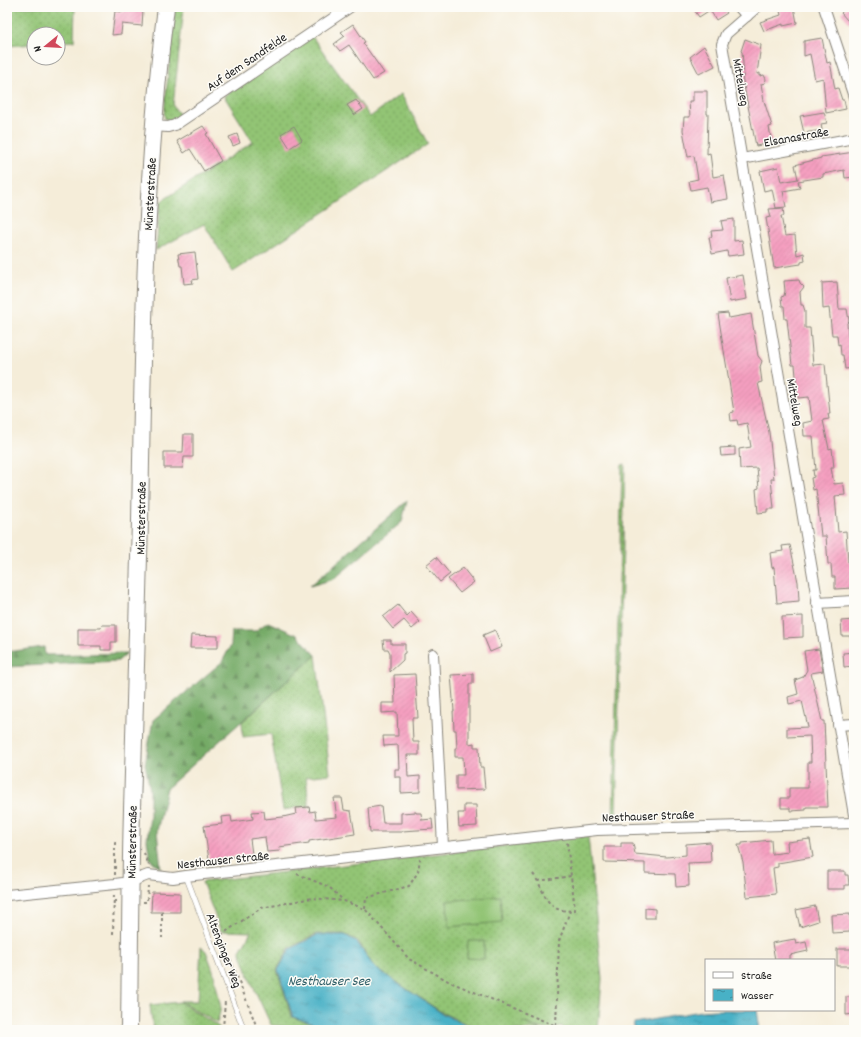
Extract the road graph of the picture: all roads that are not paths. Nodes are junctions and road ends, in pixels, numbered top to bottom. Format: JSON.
{"nodes":[{"id":1,"x":166,"y":7,"type":"edge"},
{"id":2,"x":350,"y":7,"type":"edge"},
{"id":3,"x":739,"y":7,"type":"edge"},
{"id":4,"x":757,"y":7,"type":"edge"},
{"id":5,"x":824,"y":7,"type":"edge"},
{"id":6,"x":747,"y":16,"type":"junction"},
{"id":7,"x":854,"y":97,"type":"edge"},
{"id":8,"x":154,"y":126,"type":"junction"},
{"id":9,"x":854,"y":138,"type":"edge"},
{"id":10,"x":742,"y":159,"type":"junction"},
{"id":11,"x":854,"y":601,"type":"edge"},
{"id":12,"x":817,"y":603,"type":"junction"},
{"id":13,"x":433,"y":654,"type":"dead end"},
{"id":14,"x":854,"y":724,"type":"edge"},
{"id":15,"x":838,"y":725,"type":"junction"},
{"id":16,"x":854,"y":815,"type":"edge"},
{"id":17,"x":854,"y":823,"type":"edge"},
{"id":18,"x":443,"y":846,"type":"junction"},
{"id":19,"x":186,"y":876,"type":"junction"},
{"id":20,"x":122,"y":883,"type":"junction"},
{"id":21,"x":7,"y":895,"type":"edge"},
{"id":22,"x":129,"y":1030,"type":"edge"},
{"id":23,"x":244,"y":1030,"type":"edge"}],
"edges":[{"from":1,"to":8,"type":"main road","name":"Münsterstraße"},
{"from":2,"to":8,"type":"street","name":"Auf dem Sandfelde"},
{"from":3,"to":6,"type":"street"},
{"from":4,"to":6,"type":"street","name":"Mittelweg"},
{"from":5,"to":7,"type":"street"},
{"from":6,"to":10,"type":"street","name":"Mittelweg"},
{"from":8,"to":20,"type":"main road","name":"Münsterstraße"},
{"from":9,"to":10,"type":"street","name":"Elsanastraße"},
{"from":10,"to":12,"type":"street","name":"Mittelweg"},
{"from":11,"to":12,"type":"street"},
{"from":12,"to":15,"type":"street","name":"Mittelweg"},
{"from":13,"to":18,"type":"street"},
{"from":14,"to":15,"type":"street"},
{"from":15,"to":16,"type":"street","name":"Mittelweg"},
{"from":17,"to":18,"type":"street","name":"Nesthauser Straße"},
{"from":18,"to":19,"type":"street","name":"Nesthauser Straße"},
{"from":19,"to":20,"type":"street","name":"Nesthauser Straße"},
{"from":19,"to":23,"type":"lane","name":"Altenginger Weg"},
{"from":20,"to":21,"type":"street","name":"Nesthauser Straße"},
{"from":20,"to":22,"type":"main road","name":"Münsterstraße"}]}
